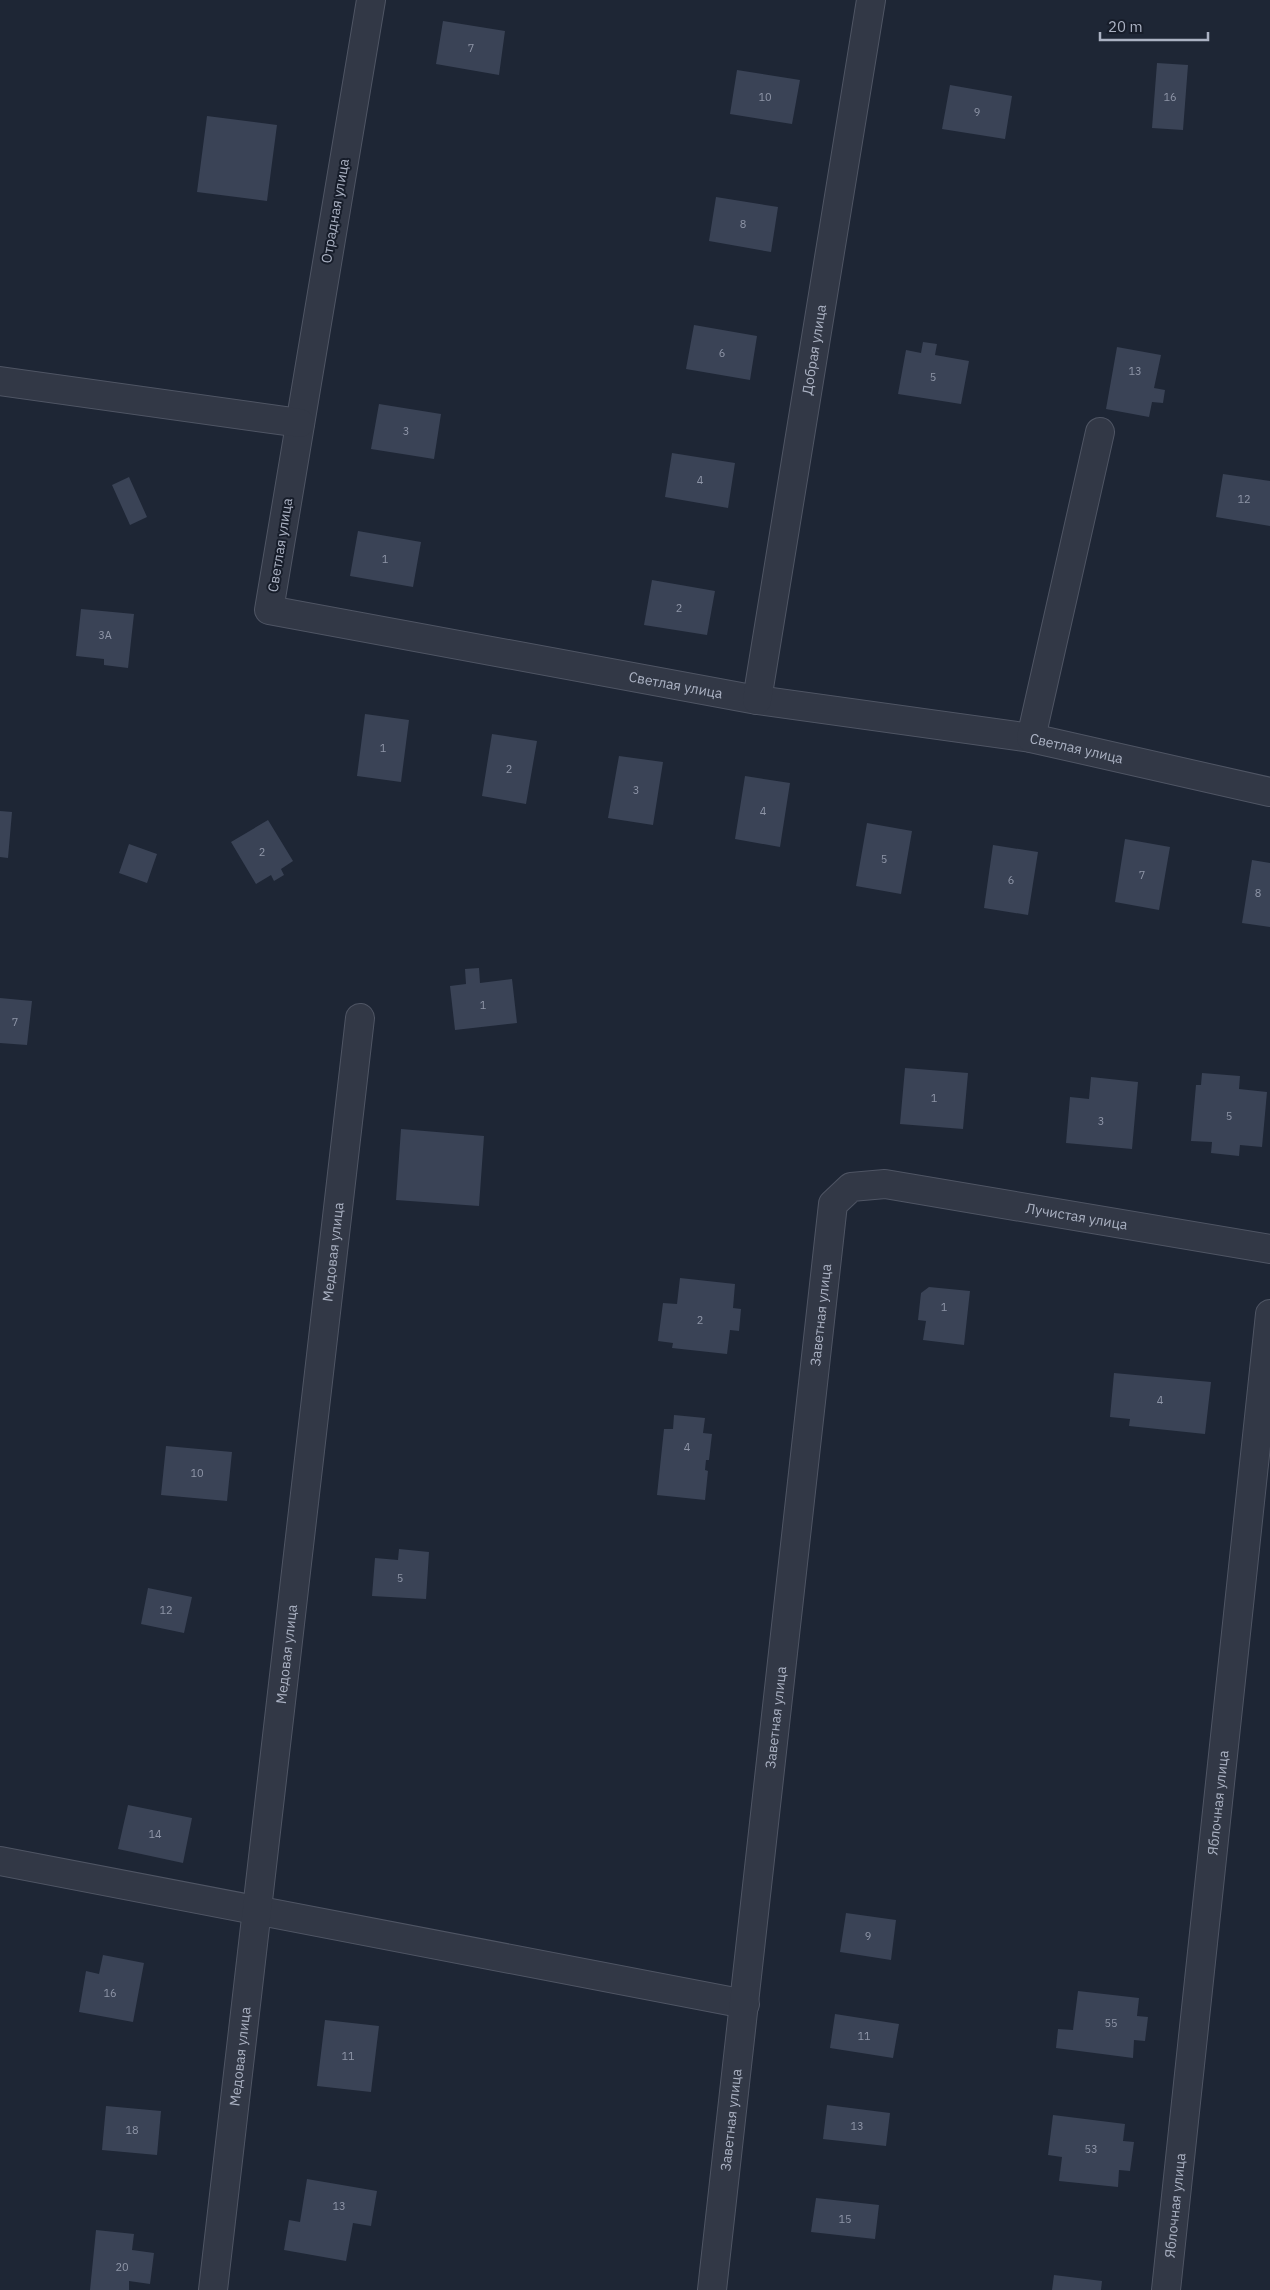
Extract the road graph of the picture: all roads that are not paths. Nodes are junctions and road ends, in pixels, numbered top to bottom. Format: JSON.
{"nodes":[{"id":1,"x":371,"y":0,"type":"edge"},
{"id":2,"x":871,"y":0,"type":"edge"},
{"id":3,"x":0,"y":381,"type":"edge"},
{"id":4,"x":300,"y":423,"type":"junction"},
{"id":5,"x":1100,"y":432,"type":"dead end"},
{"id":6,"x":757,"y":700,"type":"junction"},
{"id":7,"x":1031,"y":738,"type":"junction"},
{"id":8,"x":1270,"y":792,"type":"edge"},
{"id":9,"x":360,"y":1018,"type":"dead end"},
{"id":10,"x":884,"y":1184,"type":"joint"},
{"id":11,"x":1270,"y":1249,"type":"edge"},
{"id":12,"x":1270,"y":1314,"type":"edge"},
{"id":13,"x":0,"y":1861,"type":"edge"},
{"id":14,"x":257,"y":1910,"type":"junction"},
{"id":15,"x":745,"y":2004,"type":"junction"},
{"id":16,"x":213,"y":2290,"type":"edge"},
{"id":17,"x":712,"y":2290,"type":"edge"},
{"id":18,"x":1166,"y":2290,"type":"edge"}],
"edges":[{"from":1,"to":4,"type":"street","name":"Отрадная улица"},
{"from":2,"to":6,"type":"street","name":"Добрая улица"},
{"from":3,"to":4,"type":"street"},
{"from":4,"to":6,"type":"street","name":"Светлая улица"},
{"from":5,"to":7,"type":"street"},
{"from":6,"to":7,"type":"street","name":"Светлая улица"},
{"from":7,"to":8,"type":"street","name":"Светлая улица"},
{"from":9,"to":14,"type":"street","name":"Медовая улица"},
{"from":10,"to":11,"type":"street","name":"Лучистая улица"},
{"from":10,"to":15,"type":"street","name":"Заветная улица"},
{"from":12,"to":18,"type":"street","name":"Яблочная улица"},
{"from":13,"to":14,"type":"street"},
{"from":14,"to":15,"type":"street"},
{"from":14,"to":16,"type":"street","name":"Медовая улица"},
{"from":15,"to":17,"type":"street","name":"Заветная улица"}]}
